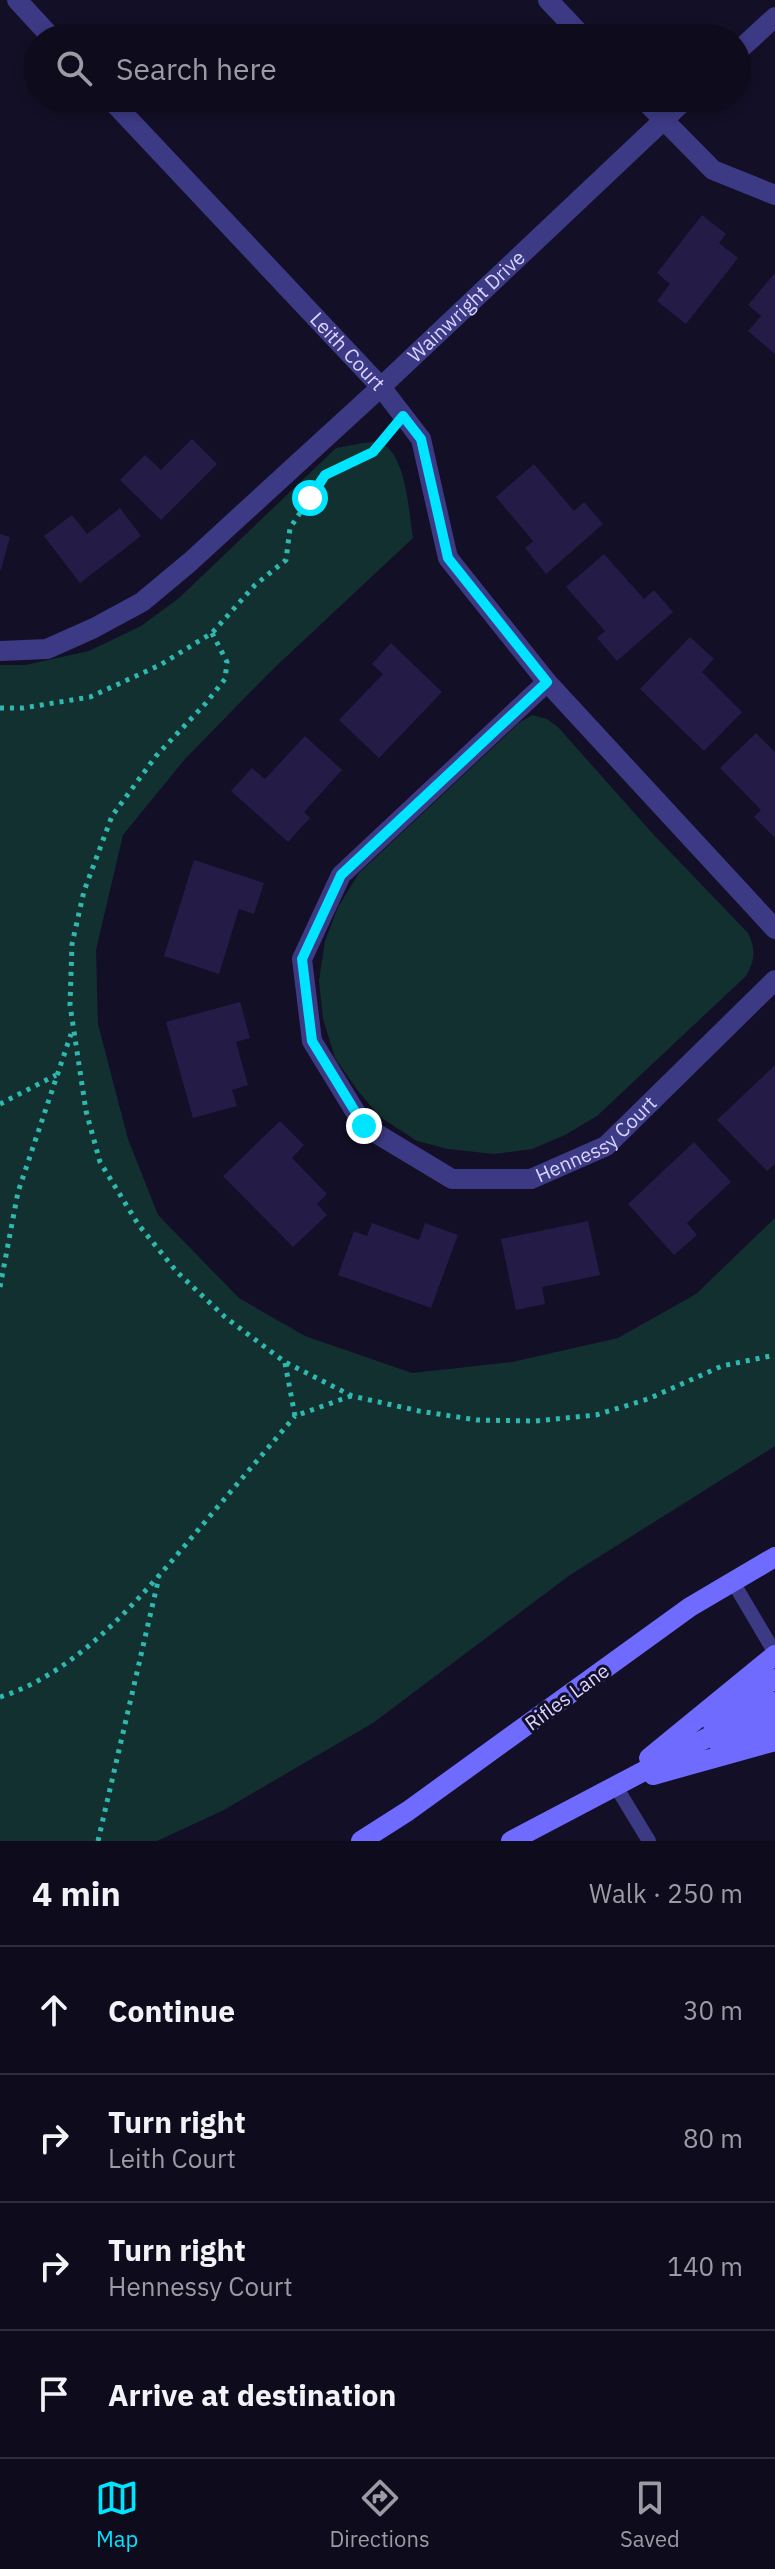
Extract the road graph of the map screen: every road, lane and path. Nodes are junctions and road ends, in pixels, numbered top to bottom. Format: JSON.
{"nodes":[{"id":1,"x":17,"y":0,"type":"edge"},
{"id":2,"x":548,"y":0,"type":"edge"},
{"id":3,"x":775,"y":17,"type":"edge"},
{"id":4,"x":39,"y":24,"type":"edge"},
{"id":5,"x":571,"y":24,"type":"edge"},
{"id":6,"x":751,"y":39,"type":"edge"},
{"id":7,"x":122,"y":112,"type":"edge"},
{"id":8,"x":655,"y":112,"type":"edge"},
{"id":9,"x":672,"y":112,"type":"edge"},
{"id":10,"x":663,"y":120,"type":"junction"},
{"id":11,"x":775,"y":195,"type":"edge"},
{"id":12,"x":381,"y":387,"type":"junction"},
{"id":13,"x":403,"y":416,"type":"junction"},
{"id":14,"x":212,"y":633,"type":"junction"},
{"id":15,"x":0,"y":651,"type":"edge"},
{"id":16,"x":547,"y":682,"type":"junction"},
{"id":17,"x":0,"y":708,"type":"edge"},
{"id":18,"x":775,"y":929,"type":"edge"},
{"id":19,"x":775,"y":980,"type":"edge"},
{"id":20,"x":72,"y":1030,"type":"junction"},
{"id":21,"x":57,"y":1075,"type":"junction"},
{"id":22,"x":0,"y":1104,"type":"edge"},
{"id":23,"x":0,"y":1287,"type":"edge"},
{"id":24,"x":775,"y":1355,"type":"edge"},
{"id":25,"x":285,"y":1362,"type":"junction"},
{"id":26,"x":352,"y":1396,"type":"junction"},
{"id":27,"x":295,"y":1416,"type":"junction"},
{"id":28,"x":775,"y":1557,"type":"edge"},
{"id":29,"x":160,"y":1575,"type":"junction"},
{"id":30,"x":733,"y":1582,"type":"junction"},
{"id":31,"x":775,"y":1654,"type":"edge"},
{"id":32,"x":775,"y":1679,"type":"edge"},
{"id":33,"x":1,"y":1698,"type":"edge"},
{"id":34,"x":775,"y":1702,"type":"edge"},
{"id":35,"x":775,"y":1722,"type":"edge"},
{"id":36,"x":775,"y":1741,"type":"edge"},
{"id":37,"x":615,"y":1785,"type":"junction"},
{"id":38,"x":98,"y":1841,"type":"edge"},
{"id":39,"x":361,"y":1841,"type":"edge"},
{"id":40,"x":511,"y":1841,"type":"edge"},
{"id":41,"x":649,"y":1841,"type":"edge"}],
"edges":[{"from":1,"to":4,"type":"street"},
{"from":2,"to":5,"type":"street"},
{"from":3,"to":6,"type":"street"},
{"from":7,"to":12,"type":"street","name":"Leith Court"},
{"from":8,"to":10,"type":"street"},
{"from":9,"to":10,"type":"street","name":"Wainwright Drive"},
{"from":10,"to":11,"type":"street"},
{"from":10,"to":12,"type":"street","name":"Wainwright Drive"},
{"from":12,"to":13,"type":"street","name":"Leith Court"},
{"from":12,"to":15,"type":"street","name":"Wainwright Drive"},
{"from":13,"to":14,"type":"path"},
{"from":13,"to":16,"type":"street","name":"Leith Court"},
{"from":14,"to":17,"type":"path"},
{"from":14,"to":20,"type":"path"},
{"from":16,"to":18,"type":"street","name":"Leith Court"},
{"from":16,"to":19,"type":"street","name":"Hennessy Court"},
{"from":20,"to":21,"type":"path"},
{"from":20,"to":25,"type":"path"},
{"from":21,"to":22,"type":"path"},
{"from":21,"to":23,"type":"path"},
{"from":24,"to":26,"type":"path"},
{"from":25,"to":26,"type":"path"},
{"from":25,"to":27,"type":"path"},
{"from":26,"to":27,"type":"path"},
{"from":27,"to":29,"type":"path"},
{"from":28,"to":30,"type":"street","name":"Rifles Lane"},
{"from":29,"to":33,"type":"path"},
{"from":29,"to":38,"type":"path"},
{"from":30,"to":31,"type":"lane"},
{"from":30,"to":39,"type":"street","name":"Rifles Lane"},
{"from":31,"to":37,"type":"street"},
{"from":32,"to":37,"type":"street"},
{"from":34,"to":37,"type":"street"},
{"from":35,"to":37,"type":"street"},
{"from":36,"to":37,"type":"street"},
{"from":37,"to":40,"type":"street"},
{"from":37,"to":41,"type":"lane"}]}
